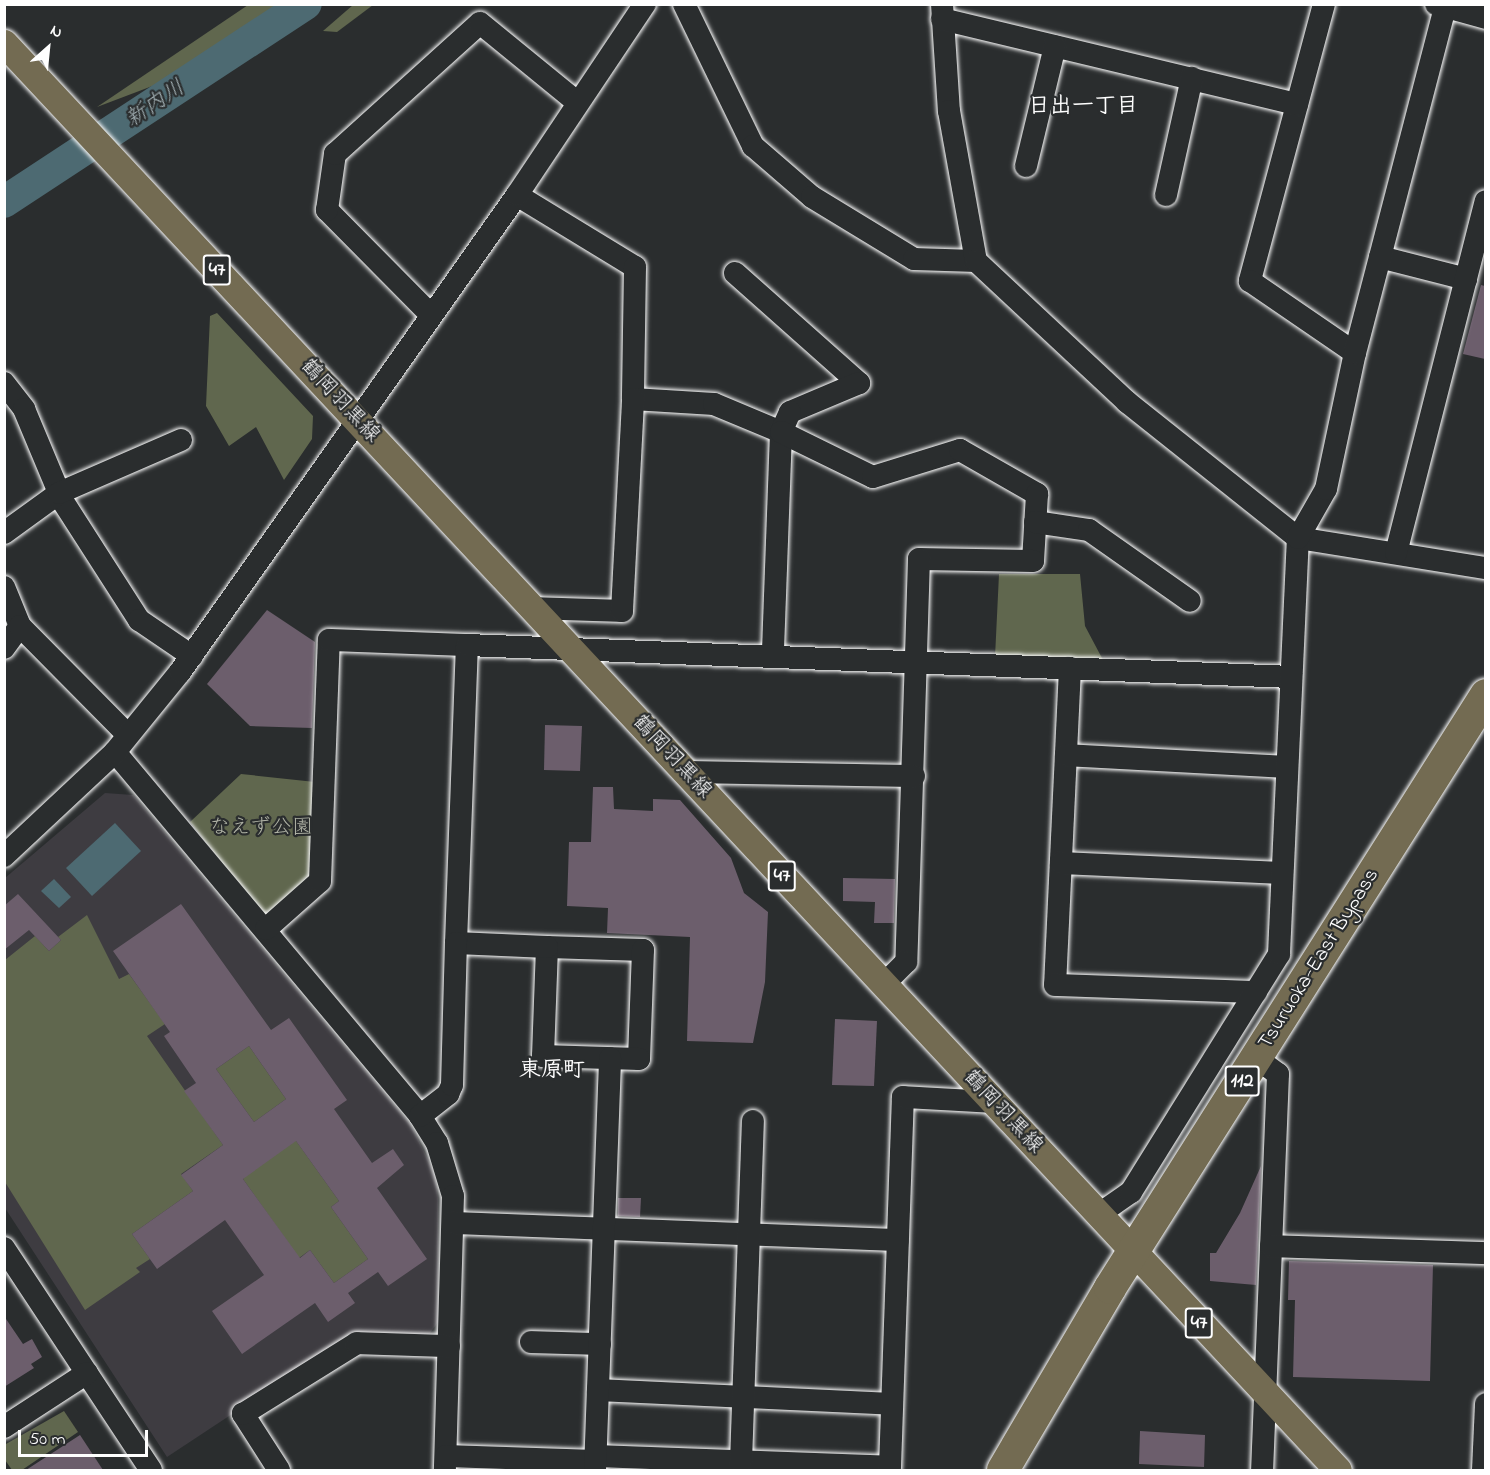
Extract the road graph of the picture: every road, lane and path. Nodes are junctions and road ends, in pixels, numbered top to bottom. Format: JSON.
{"nodes":[{"id":1,"x":645,"y":4,"type":"edge"},
{"id":2,"x":684,"y":4,"type":"edge"},
{"id":3,"x":1324,"y":4,"type":"edge"},
{"id":4,"x":1441,"y":6,"type":"edge"},
{"id":5,"x":942,"y":12,"type":"edge"},
{"id":6,"x":1485,"y":18,"type":"edge"},
{"id":7,"x":4,"y":43,"type":"edge"},
{"id":8,"x":1055,"y":46,"type":"junction"},
{"id":9,"x":1192,"y":78,"type":"junction"},
{"id":10,"x":577,"y":102,"type":"junction"},
{"id":11,"x":1297,"y":104,"type":"junction"},
{"id":12,"x":1026,"y":166,"type":"dead end"},
{"id":13,"x":517,"y":195,"type":"junction"},
{"id":14,"x":1166,"y":195,"type":"dead end"},
{"id":15,"x":1485,"y":201,"type":"edge"},
{"id":16,"x":1380,"y":257,"type":"junction"},
{"id":17,"x":976,"y":261,"type":"junction"},
{"id":18,"x":735,"y":273,"type":"dead end"},
{"id":19,"x":1466,"y":279,"type":"junction"},
{"id":20,"x":431,"y":315,"type":"junction"},
{"id":21,"x":1355,"y":353,"type":"junction"},
{"id":22,"x":4,"y":383,"type":"edge"},
{"id":23,"x":633,"y":399,"type":"junction"},
{"id":24,"x":358,"y":420,"type":"junction"},
{"id":25,"x":781,"y":432,"type":"junction"},
{"id":26,"x":181,"y":440,"type":"dead end"},
{"id":27,"x":59,"y":493,"type":"junction"},
{"id":28,"x":1035,"y":522,"type":"junction"},
{"id":29,"x":4,"y":533,"type":"edge"},
{"id":30,"x":1298,"y":538,"type":"junction"},
{"id":31,"x":1396,"y":553,"type":"junction"},
{"id":32,"x":1485,"y":568,"type":"edge"},
{"id":33,"x":4,"y":587,"type":"edge"},
{"id":34,"x":1190,"y":601,"type":"dead end"},
{"id":35,"x":533,"y":608,"type":"junction"},
{"id":36,"x":20,"y":626,"type":"junction"},
{"id":37,"x":467,"y":645,"type":"junction"},
{"id":38,"x":4,"y":648,"type":"edge"},
{"id":39,"x":572,"y":650,"type":"junction"},
{"id":40,"x":772,"y":655,"type":"junction"},
{"id":41,"x":192,"y":656,"type":"junction"},
{"id":42,"x":919,"y":662,"type":"junction"},
{"id":43,"x":1070,"y":668,"type":"junction"},
{"id":44,"x":1291,"y":677,"type":"junction"},
{"id":45,"x":1485,"y":695,"type":"edge"},
{"id":46,"x":122,"y":744,"type":"junction"},
{"id":47,"x":1066,"y":755,"type":"junction"},
{"id":48,"x":1286,"y":766,"type":"junction"},
{"id":49,"x":686,"y":772,"type":"junction"},
{"id":50,"x":914,"y":776,"type":"junction"},
{"id":51,"x":4,"y":856,"type":"edge"},
{"id":52,"x":1061,"y":863,"type":"junction"},
{"id":53,"x":1282,"y":873,"type":"junction"},
{"id":54,"x":266,"y":929,"type":"junction"},
{"id":55,"x":456,"y":943,"type":"junction"},
{"id":56,"x":547,"y":947,"type":"junction"},
{"id":57,"x":884,"y":984,"type":"junction"},
{"id":58,"x":1256,"y":992,"type":"junction"},
{"id":59,"x":610,"y":1058,"type":"junction"},
{"id":60,"x":1256,"y":1058,"type":"junction"},
{"id":61,"x":993,"y":1102,"type":"junction"},
{"id":62,"x":420,"y":1116,"type":"junction"},
{"id":63,"x":753,"y":1120,"type":"dead end"},
{"id":64,"x":1098,"y":1215,"type":"junction"},
{"id":65,"x":453,"y":1223,"type":"junction"},
{"id":66,"x":604,"y":1228,"type":"junction"},
{"id":67,"x":749,"y":1234,"type":"junction"},
{"id":68,"x":898,"y":1239,"type":"junction"},
{"id":69,"x":1271,"y":1246,"type":"junction"},
{"id":70,"x":4,"y":1248,"type":"edge"},
{"id":71,"x":1134,"y":1253,"type":"junction"},
{"id":72,"x":1485,"y":1253,"type":"edge"},
{"id":73,"x":531,"y":1342,"type":"dead end"},
{"id":74,"x":600,"y":1344,"type":"junction"},
{"id":75,"x":449,"y":1346,"type":"junction"},
{"id":76,"x":87,"y":1373,"type":"junction"},
{"id":77,"x":598,"y":1390,"type":"junction"},
{"id":78,"x":1265,"y":1394,"type":"junction"},
{"id":79,"x":743,"y":1396,"type":"junction"},
{"id":80,"x":892,"y":1404,"type":"junction"},
{"id":81,"x":1485,"y":1404,"type":"edge"},
{"id":82,"x":4,"y":1427,"type":"edge"},
{"id":83,"x":741,"y":1462,"type":"junction"},
{"id":84,"x":446,"y":1463,"type":"edge"},
{"id":85,"x":596,"y":1463,"type":"edge"},
{"id":86,"x":802,"y":1467,"type":"edge"},
{"id":87,"x":151,"y":1470,"type":"edge"},
{"id":88,"x":279,"y":1470,"type":"edge"},
{"id":89,"x":1003,"y":1470,"type":"edge"},
{"id":90,"x":1262,"y":1470,"type":"edge"},
{"id":91,"x":1338,"y":1470,"type":"edge"},
{"id":92,"x":1483,"y":1470,"type":"edge"}],
"edges":[{"from":1,"to":10,"type":"street"},
{"from":2,"to":17,"type":"street"},
{"from":3,"to":11,"type":"street"},
{"from":4,"to":6,"type":"street"},
{"from":4,"to":16,"type":"street"},
{"from":5,"to":8,"type":"street"},
{"from":5,"to":17,"type":"street"},
{"from":7,"to":24,"type":"main road","name":"鶴岡羽黒線","number":"47"},
{"from":8,"to":9,"type":"street"},
{"from":8,"to":12,"type":"street"},
{"from":9,"to":11,"type":"street"},
{"from":9,"to":14,"type":"street"},
{"from":10,"to":13,"type":"street"},
{"from":10,"to":20,"type":"street"},
{"from":11,"to":21,"type":"street"},
{"from":13,"to":20,"type":"street"},
{"from":13,"to":23,"type":"street"},
{"from":15,"to":19,"type":"street"},
{"from":16,"to":19,"type":"street"},
{"from":16,"to":21,"type":"street"},
{"from":17,"to":30,"type":"street"},
{"from":18,"to":25,"type":"street"},
{"from":19,"to":31,"type":"street"},
{"from":20,"to":24,"type":"street"},
{"from":21,"to":30,"type":"street"},
{"from":22,"to":27,"type":"street"},
{"from":23,"to":25,"type":"street"},
{"from":23,"to":35,"type":"street"},
{"from":24,"to":35,"type":"main road","name":"鶴岡羽黒線","number":"47"},
{"from":24,"to":41,"type":"street"},
{"from":25,"to":28,"type":"street"},
{"from":25,"to":40,"type":"street"},
{"from":26,"to":27,"type":"street"},
{"from":27,"to":29,"type":"street"},
{"from":27,"to":41,"type":"street"},
{"from":28,"to":34,"type":"street"},
{"from":28,"to":42,"type":"street"},
{"from":30,"to":31,"type":"street"},
{"from":30,"to":44,"type":"street"},
{"from":31,"to":32,"type":"street"},
{"from":33,"to":36,"type":"street"},
{"from":35,"to":39,"type":"main road","name":"鶴岡羽黒線","number":"47"},
{"from":36,"to":38,"type":"street"},
{"from":36,"to":46,"type":"street"},
{"from":37,"to":39,"type":"street"},
{"from":37,"to":54,"type":"street"},
{"from":37,"to":55,"type":"street"},
{"from":39,"to":40,"type":"street"},
{"from":39,"to":49,"type":"main road","name":"鶴岡羽黒線","number":"47"},
{"from":40,"to":42,"type":"street"},
{"from":41,"to":46,"type":"street"},
{"from":42,"to":43,"type":"street"},
{"from":42,"to":50,"type":"street"},
{"from":43,"to":44,"type":"street"},
{"from":43,"to":47,"type":"street"},
{"from":44,"to":48,"type":"street"},
{"from":45,"to":60,"type":"highway","name":"Tsuruoka-East Bypass","number":"112"},
{"from":46,"to":51,"type":"street"},
{"from":46,"to":54,"type":"street"},
{"from":47,"to":48,"type":"street"},
{"from":47,"to":52,"type":"street"},
{"from":48,"to":53,"type":"street"},
{"from":49,"to":50,"type":"street"},
{"from":49,"to":57,"type":"main road","name":"鶴岡羽黒線","number":"47"},
{"from":50,"to":57,"type":"street"},
{"from":52,"to":53,"type":"street"},
{"from":52,"to":58,"type":"street"},
{"from":53,"to":58,"type":"street"},
{"from":54,"to":62,"type":"street"},
{"from":55,"to":56,"type":"street"},
{"from":55,"to":62,"type":"street"},
{"from":56,"to":59,"type":"street"},
{"from":56,"to":59,"type":"street"},
{"from":57,"to":61,"type":"main road","name":"鶴岡羽黒線","number":"47"},
{"from":58,"to":64,"type":"street"},
{"from":59,"to":66,"type":"street"},
{"from":60,"to":69,"type":"street"},
{"from":60,"to":71,"type":"highway","name":"Tsuruoka-East Bypass","number":"112"},
{"from":61,"to":64,"type":"main road","name":"鶴岡羽黒線","number":"47"},
{"from":61,"to":68,"type":"street"},
{"from":62,"to":65,"type":"street"},
{"from":63,"to":67,"type":"street"},
{"from":64,"to":71,"type":"main road","name":"鶴岡羽黒線","number":"47"},
{"from":65,"to":66,"type":"street"},
{"from":65,"to":75,"type":"street"},
{"from":66,"to":67,"type":"street"},
{"from":66,"to":74,"type":"street"},
{"from":67,"to":68,"type":"street"},
{"from":67,"to":79,"type":"street"},
{"from":68,"to":80,"type":"street"},
{"from":69,"to":72,"type":"street"},
{"from":69,"to":78,"type":"street"},
{"from":70,"to":76,"type":"street"},
{"from":71,"to":78,"type":"main road","name":"鶴岡羽黒線","number":"47"},
{"from":71,"to":89,"type":"highway","name":"Tsuruoka-East Bypass","number":"112"},
{"from":73,"to":74,"type":"street"},
{"from":74,"to":77,"type":"street"},
{"from":75,"to":84,"type":"street"},
{"from":75,"to":88,"type":"street"},
{"from":76,"to":82,"type":"street"},
{"from":76,"to":87,"type":"street"},
{"from":77,"to":79,"type":"street"},
{"from":77,"to":85,"type":"street"},
{"from":78,"to":90,"type":"street"},
{"from":78,"to":91,"type":"main road","name":"鶴岡羽黒線","number":"47"},
{"from":79,"to":80,"type":"street"},
{"from":79,"to":83,"type":"street"},
{"from":80,"to":86,"type":"street"},
{"from":81,"to":92,"type":"street"},
{"from":83,"to":85,"type":"street"},
{"from":83,"to":86,"type":"street"},
{"from":84,"to":85,"type":"street"}]}
